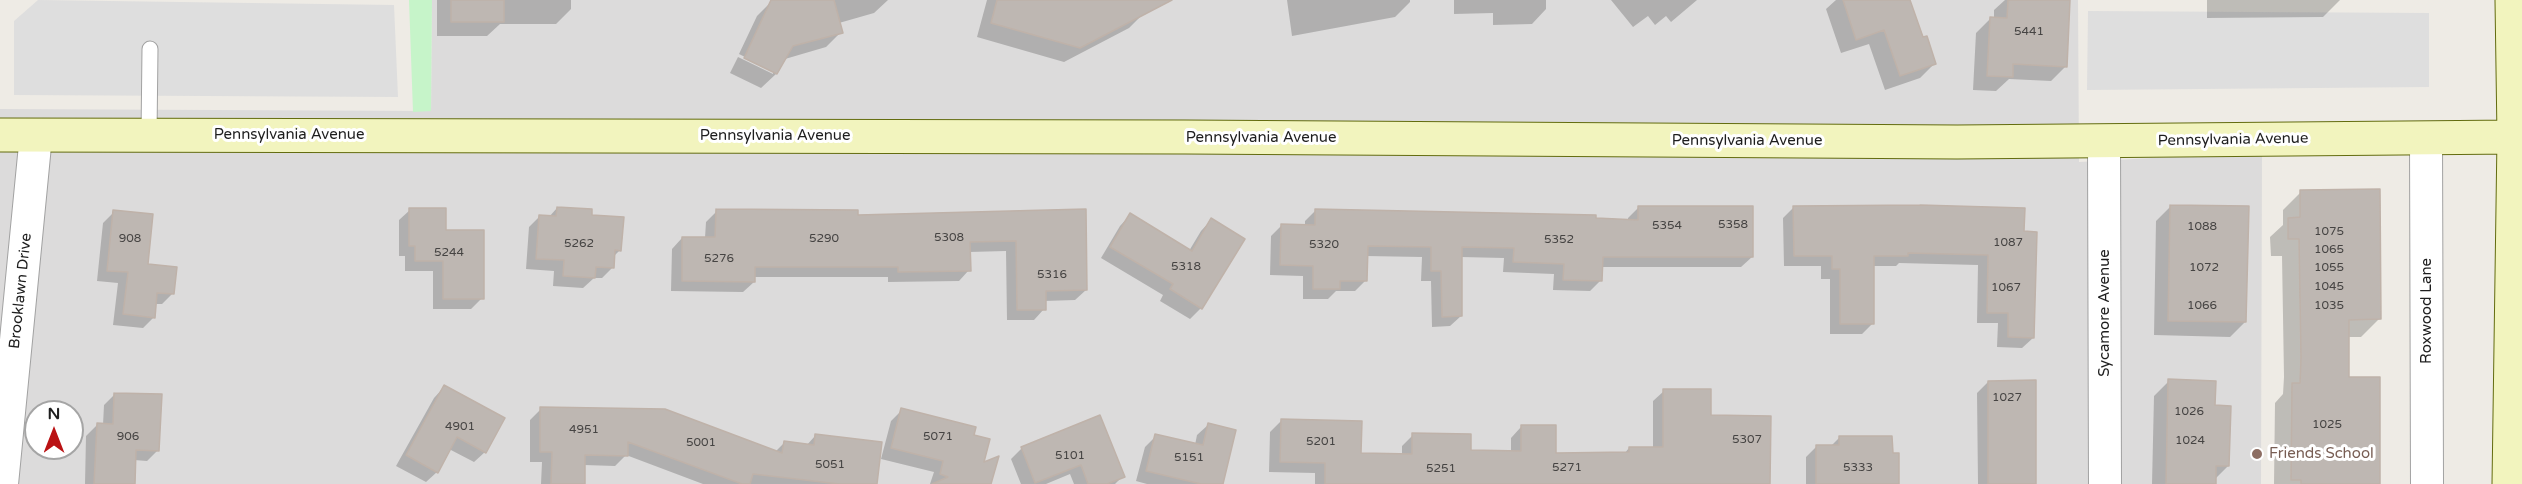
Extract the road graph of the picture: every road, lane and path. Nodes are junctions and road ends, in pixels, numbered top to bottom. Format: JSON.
{"nodes":[{"id":1,"x":2512,"y":0,"type":"edge"},
{"id":2,"x":150,"y":49,"type":"dead end"},
{"id":3,"x":0,"y":135,"type":"edge"},
{"id":4,"x":36,"y":135,"type":"junction"},
{"id":5,"x":149,"y":135,"type":"junction"},
{"id":6,"x":2518,"y":137,"type":"edge"},
{"id":7,"x":2426,"y":138,"type":"junction"},
{"id":8,"x":2104,"y":142,"type":"junction"},
{"id":9,"x":2,"y":484,"type":"edge"},
{"id":10,"x":2105,"y":484,"type":"edge"},
{"id":11,"x":2427,"y":484,"type":"edge"},
{"id":12,"x":2509,"y":484,"type":"edge"}],
"edges":[{"from":1,"to":6,"type":"street"},
{"from":2,"to":5,"type":"lane"},
{"from":3,"to":4,"type":"street","name":"Pennsylvania Avenue"},
{"from":4,"to":5,"type":"street","name":"Pennsylvania Avenue"},
{"from":4,"to":9,"type":"street","name":"Brooklawn Drive"},
{"from":5,"to":8,"type":"street","name":"Pennsylvania Avenue"},
{"from":6,"to":7,"type":"street","name":"Pennsylvania Avenue"},
{"from":6,"to":12,"type":"street"},
{"from":7,"to":8,"type":"street","name":"Pennsylvania Avenue"},
{"from":7,"to":11,"type":"street","name":"Roxwood Lane"},
{"from":8,"to":10,"type":"street","name":"Sycamore Avenue"}]}
